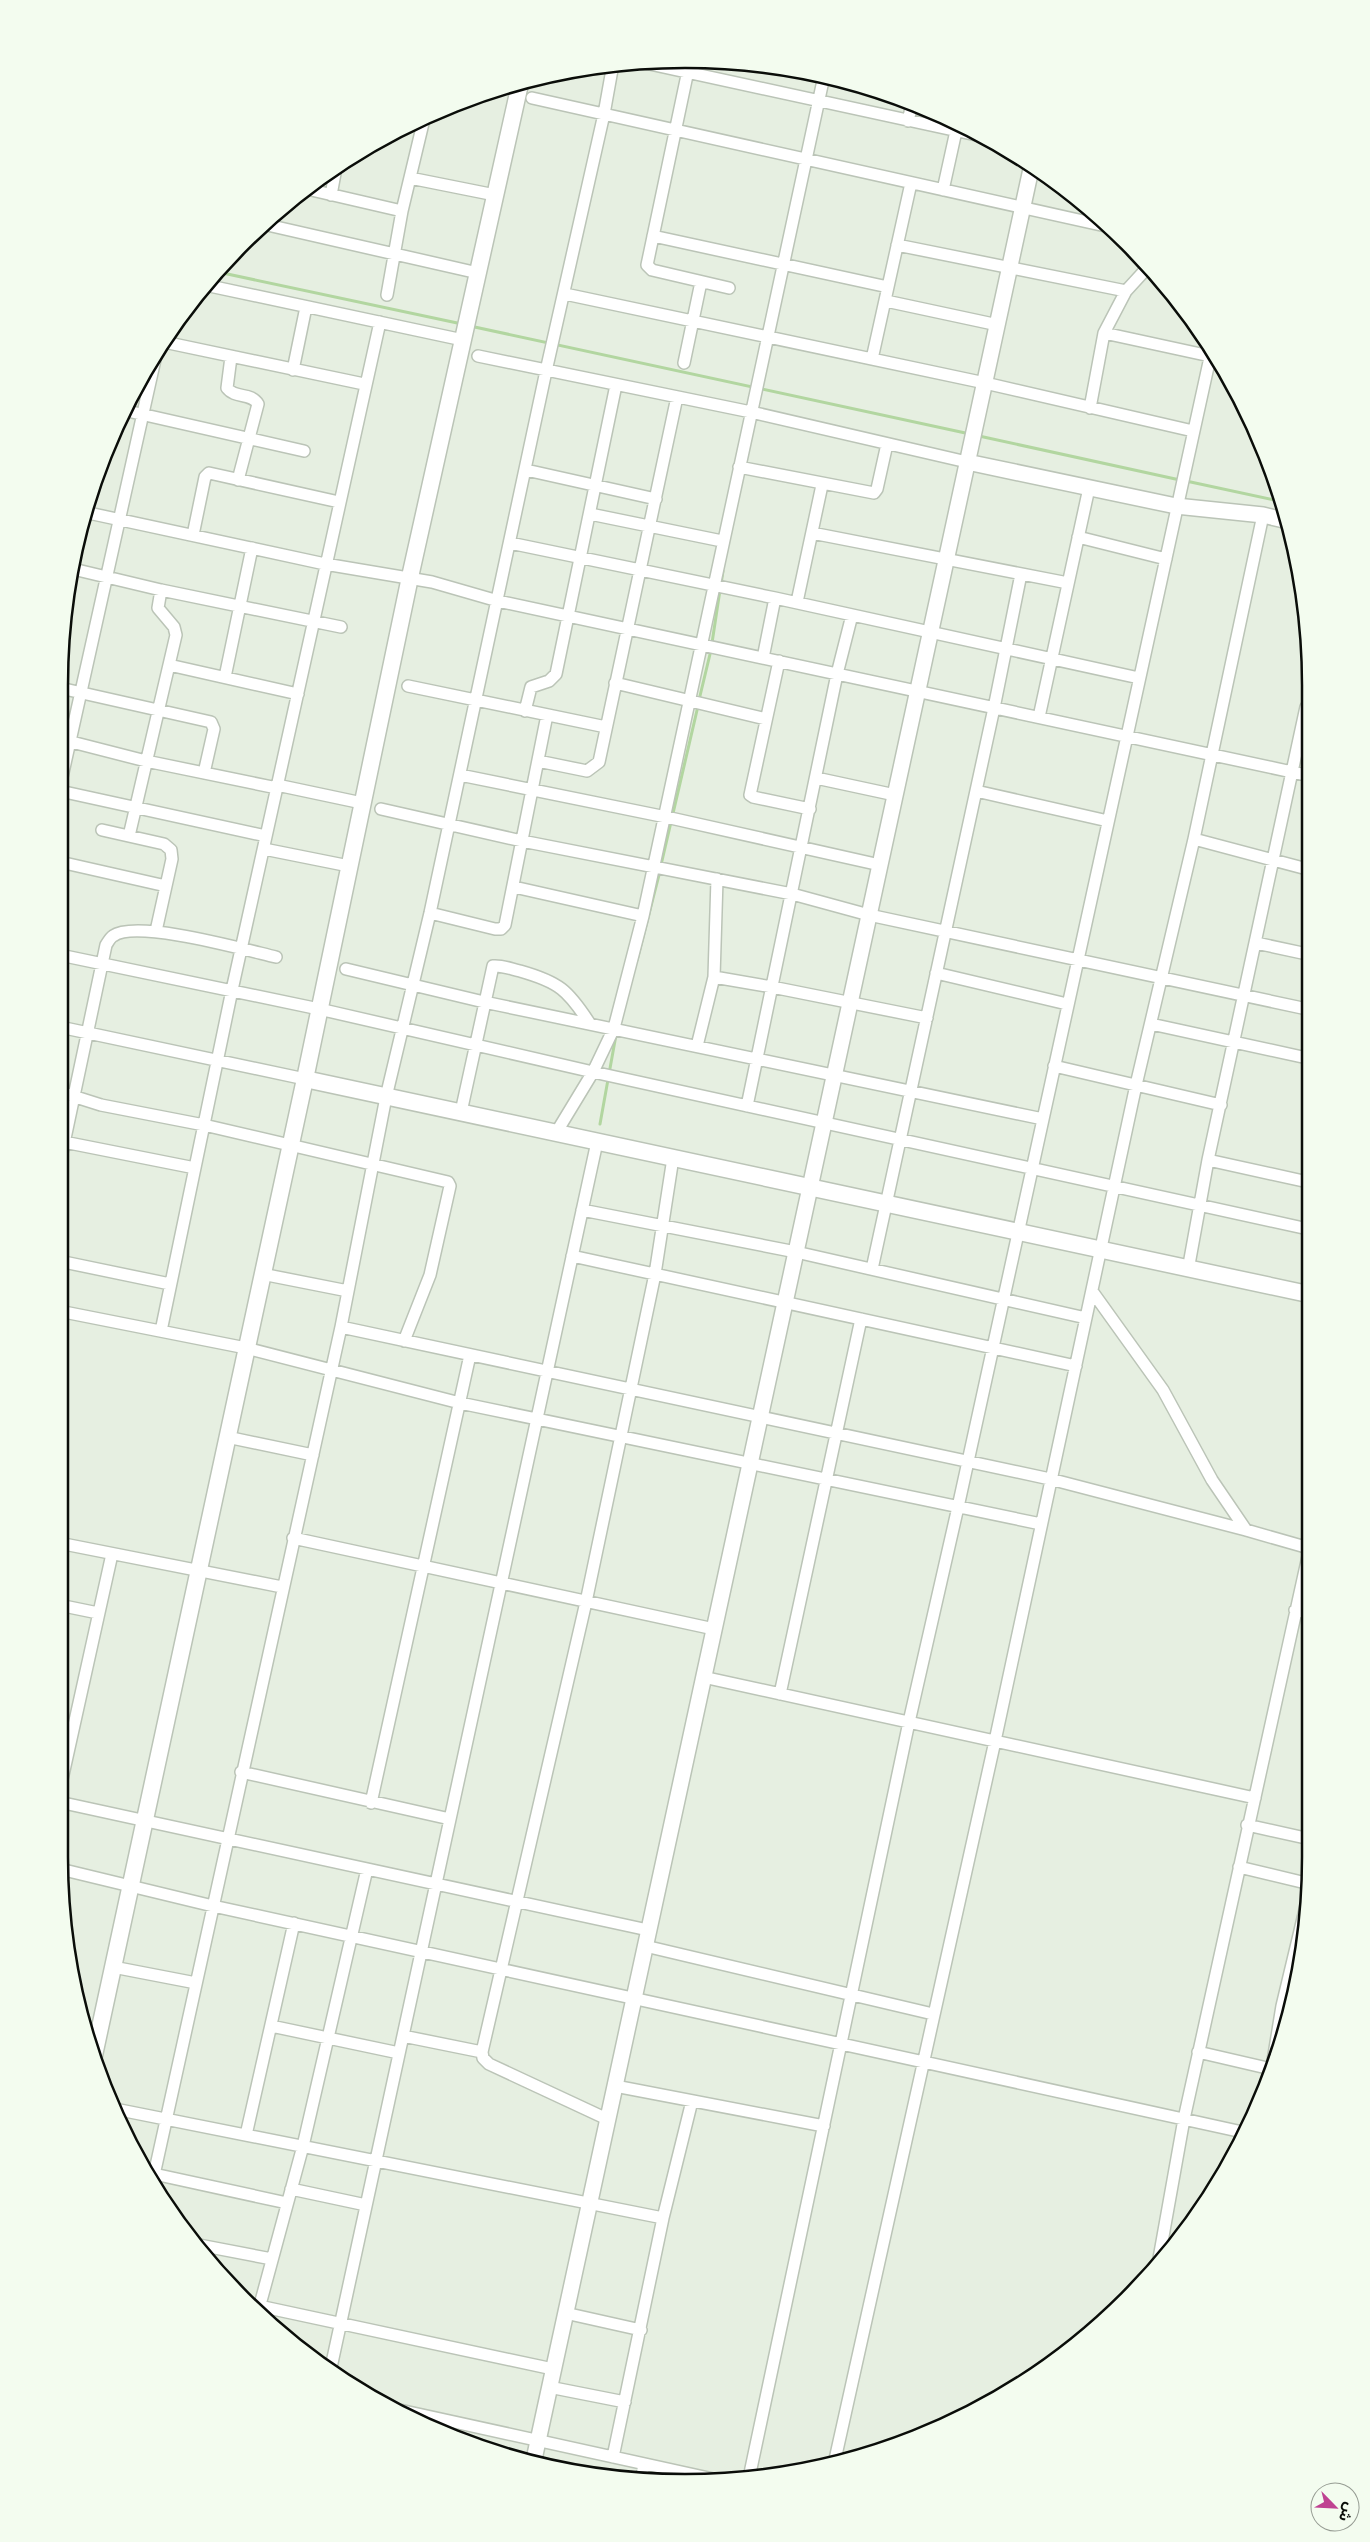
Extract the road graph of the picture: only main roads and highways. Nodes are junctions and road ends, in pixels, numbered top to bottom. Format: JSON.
{"nodes":[{"id":1,"x":518,"y":91,"type":"edge"},
{"id":2,"x":305,"y":1080,"type":"junction"},
{"id":3,"x":1302,"y":1293,"type":"edge"},
{"id":4,"x":97,"y":2043,"type":"edge"}],
"edges":[{"from":1,"to":2,"type":"main road"},
{"from":2,"to":3,"type":"main road"},
{"from":2,"to":4,"type":"main road"}]}
